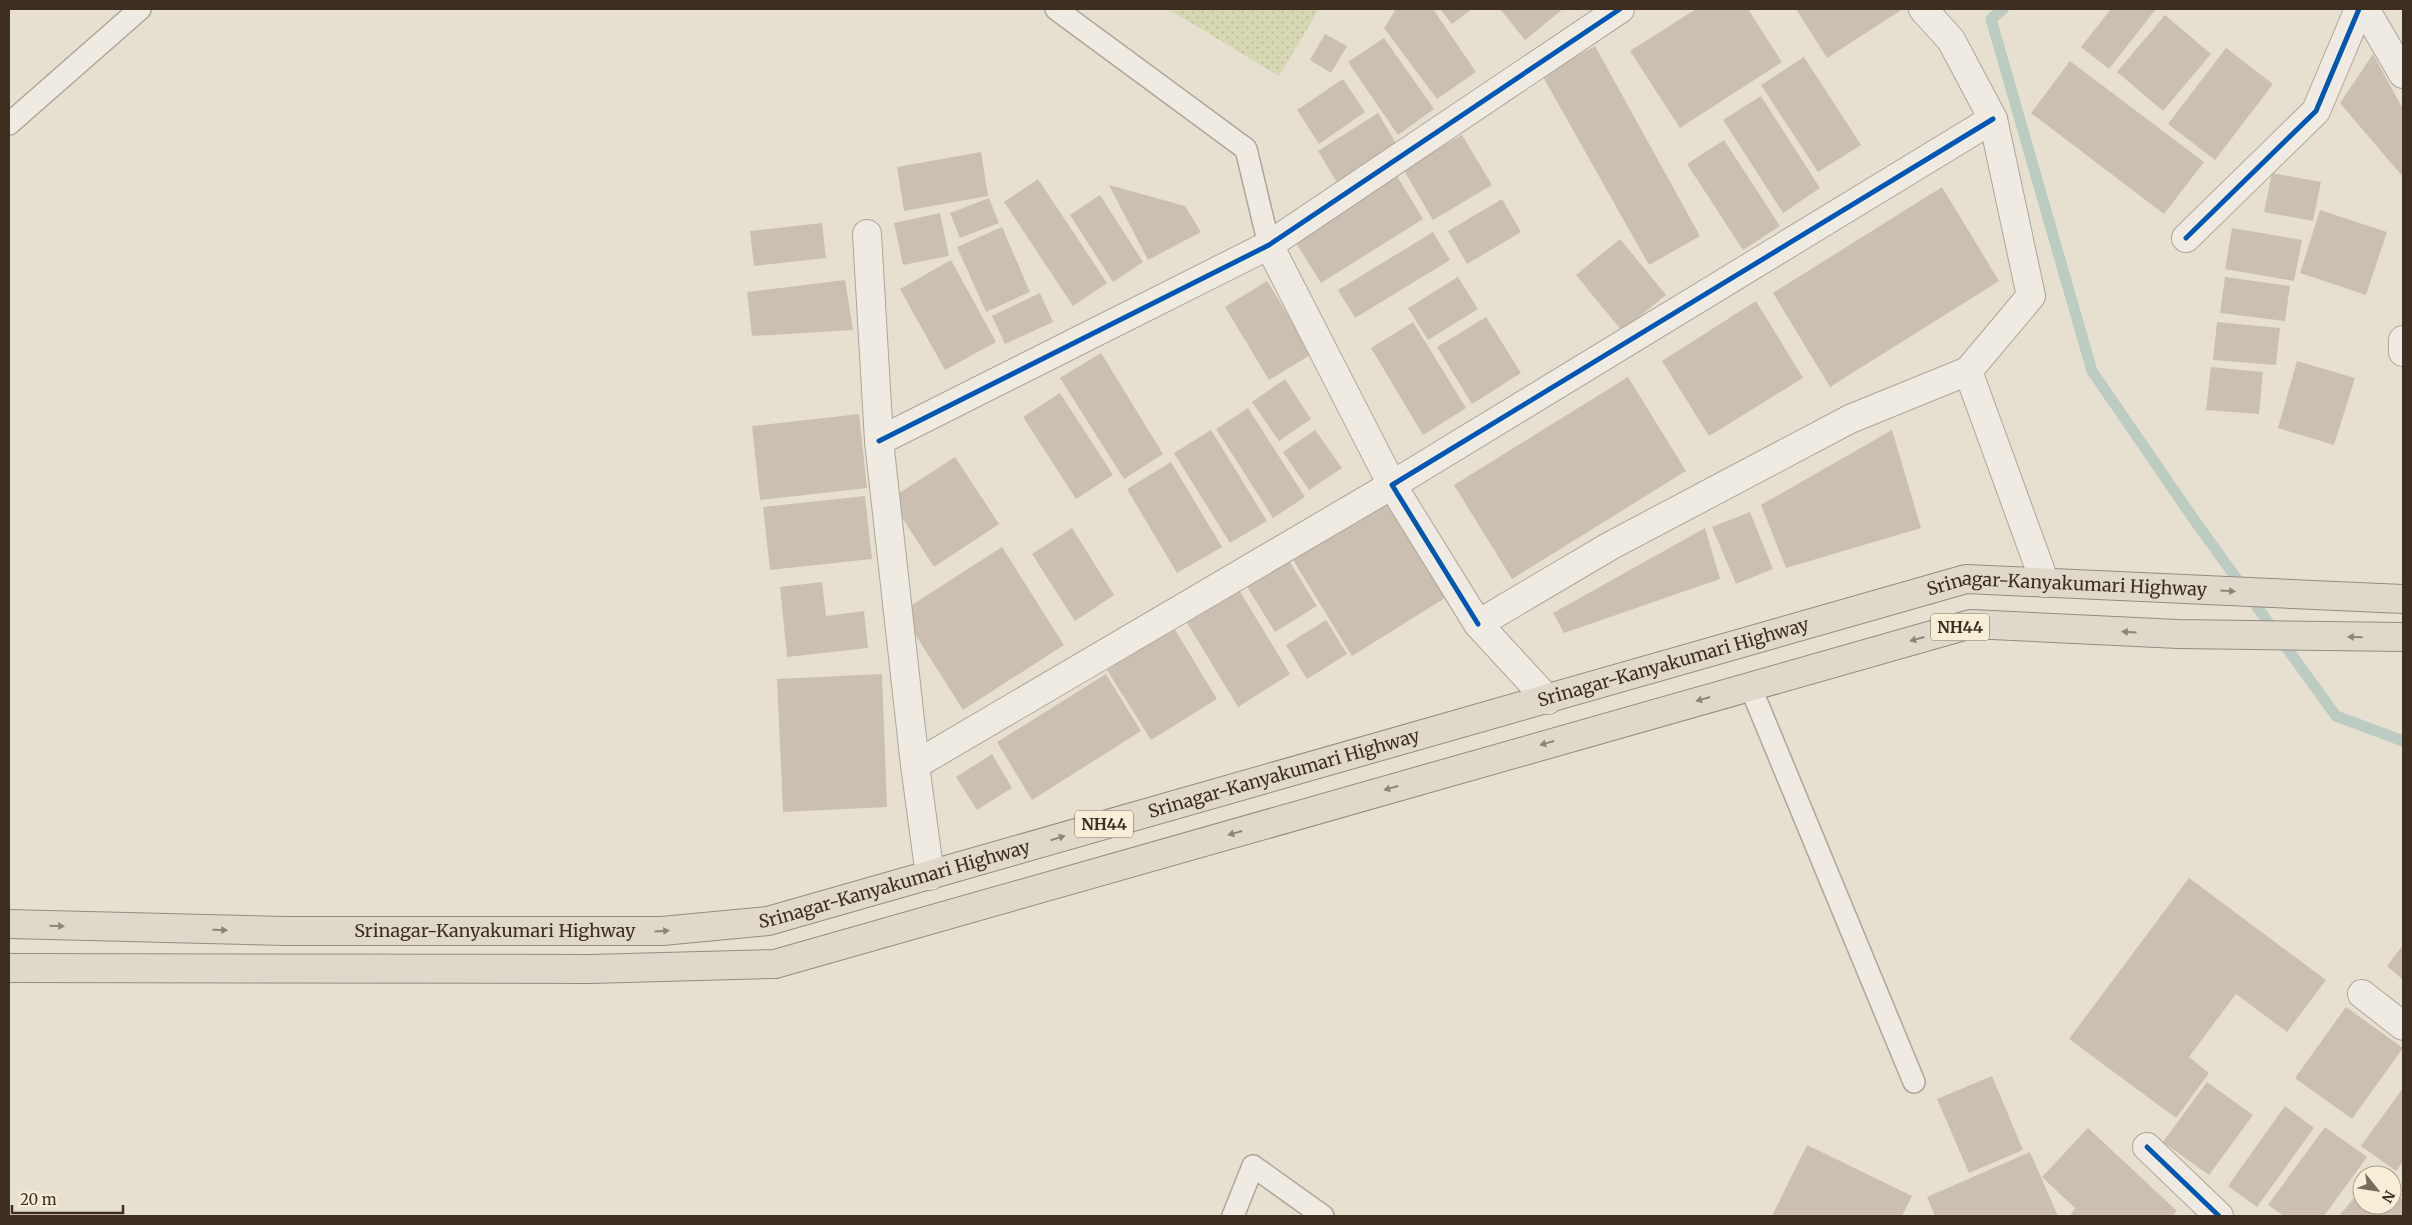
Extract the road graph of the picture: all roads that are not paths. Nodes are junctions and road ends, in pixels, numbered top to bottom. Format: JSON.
{"nodes":[{"id":1,"x":140,"y":9,"type":"edge"},
{"id":2,"x":1056,"y":9,"type":"edge"},
{"id":3,"x":1620,"y":9,"type":"edge"},
{"id":4,"x":1923,"y":9,"type":"edge"},
{"id":5,"x":2359,"y":9,"type":"edge"},
{"id":6,"x":2365,"y":9,"type":"edge"},
{"id":7,"x":2403,"y":74,"type":"edge"},
{"id":8,"x":1993,"y":119,"type":"junction"},
{"id":9,"x":9,"y":124,"type":"edge"},
{"id":10,"x":867,"y":234,"type":"dead end"},
{"id":11,"x":2186,"y":238,"type":"dead end"},
{"id":12,"x":1269,"y":245,"type":"junction"},
{"id":13,"x":2403,"y":340,"type":"edge"},
{"id":14,"x":2403,"y":352,"type":"edge"},
{"id":15,"x":1968,"y":371,"type":"junction"},
{"id":16,"x":879,"y":441,"type":"junction"},
{"id":17,"x":1392,"y":485,"type":"junction"},
{"id":18,"x":2045,"y":583,"type":"junction"},
{"id":19,"x":2403,"y":600,"type":"edge"},
{"id":20,"x":1478,"y":624,"type":"junction"},
{"id":21,"x":2403,"y":637,"type":"edge"},
{"id":22,"x":1750,"y":686,"type":"junction"},
{"id":23,"x":1548,"y":700,"type":"junction"},
{"id":24,"x":915,"y":765,"type":"junction"},
{"id":25,"x":930,"y":876,"type":"junction"},
{"id":26,"x":9,"y":924,"type":"edge"},
{"id":27,"x":9,"y":968,"type":"edge"},
{"id":28,"x":2362,"y":994,"type":"dead end"},
{"id":29,"x":2403,"y":1026,"type":"edge"},
{"id":30,"x":1914,"y":1082,"type":"dead end"},
{"id":31,"x":2147,"y":1147,"type":"dead end"},
{"id":32,"x":1233,"y":1216,"type":"edge"},
{"id":33,"x":1323,"y":1216,"type":"edge"},
{"id":34,"x":2219,"y":1216,"type":"edge"}],
"edges":[{"from":1,"to":9,"type":"lane"},
{"from":2,"to":12,"type":"lane"},
{"from":3,"to":12,"type":"street"},
{"from":4,"to":8,"type":"street"},
{"from":5,"to":11,"type":"street"},
{"from":6,"to":7,"type":"street"},
{"from":8,"to":15,"type":"street"},
{"from":8,"to":17,"type":"street"},
{"from":10,"to":16,"type":"street"},
{"from":12,"to":16,"type":"street"},
{"from":12,"to":17,"type":"street"},
{"from":13,"to":14,"type":"street"},
{"from":15,"to":18,"type":"street"},
{"from":15,"to":20,"type":"street"},
{"from":16,"to":24,"type":"street"},
{"from":17,"to":20,"type":"street"},
{"from":17,"to":24,"type":"street"},
{"from":18,"to":19,"type":"highway","name":"Srinagar-Kanyakumari Highway","number":"NH44","one_way":true},
{"from":18,"to":23,"type":"highway","name":"Srinagar-Kanyakumari Highway","number":"NH44"},
{"from":20,"to":23,"type":"street"},
{"from":21,"to":22,"type":"highway","name":"Srinagar-Kanyakumari Highway","number":"NH44","one_way":true},
{"from":22,"to":27,"type":"highway","name":"Srinagar-Kanyakumari Highway","number":"NH44","one_way":true},
{"from":22,"to":30,"type":"lane"},
{"from":25,"to":23,"type":"highway","name":"Srinagar-Kanyakumari Highway","number":"NH44","one_way":true},
{"from":24,"to":25,"type":"street"},
{"from":26,"to":25,"type":"highway","name":"Srinagar-Kanyakumari Highway","number":"NH44","one_way":true},
{"from":28,"to":29,"type":"street"},
{"from":31,"to":34,"type":"street"},
{"from":32,"to":33,"type":"lane"}]}
